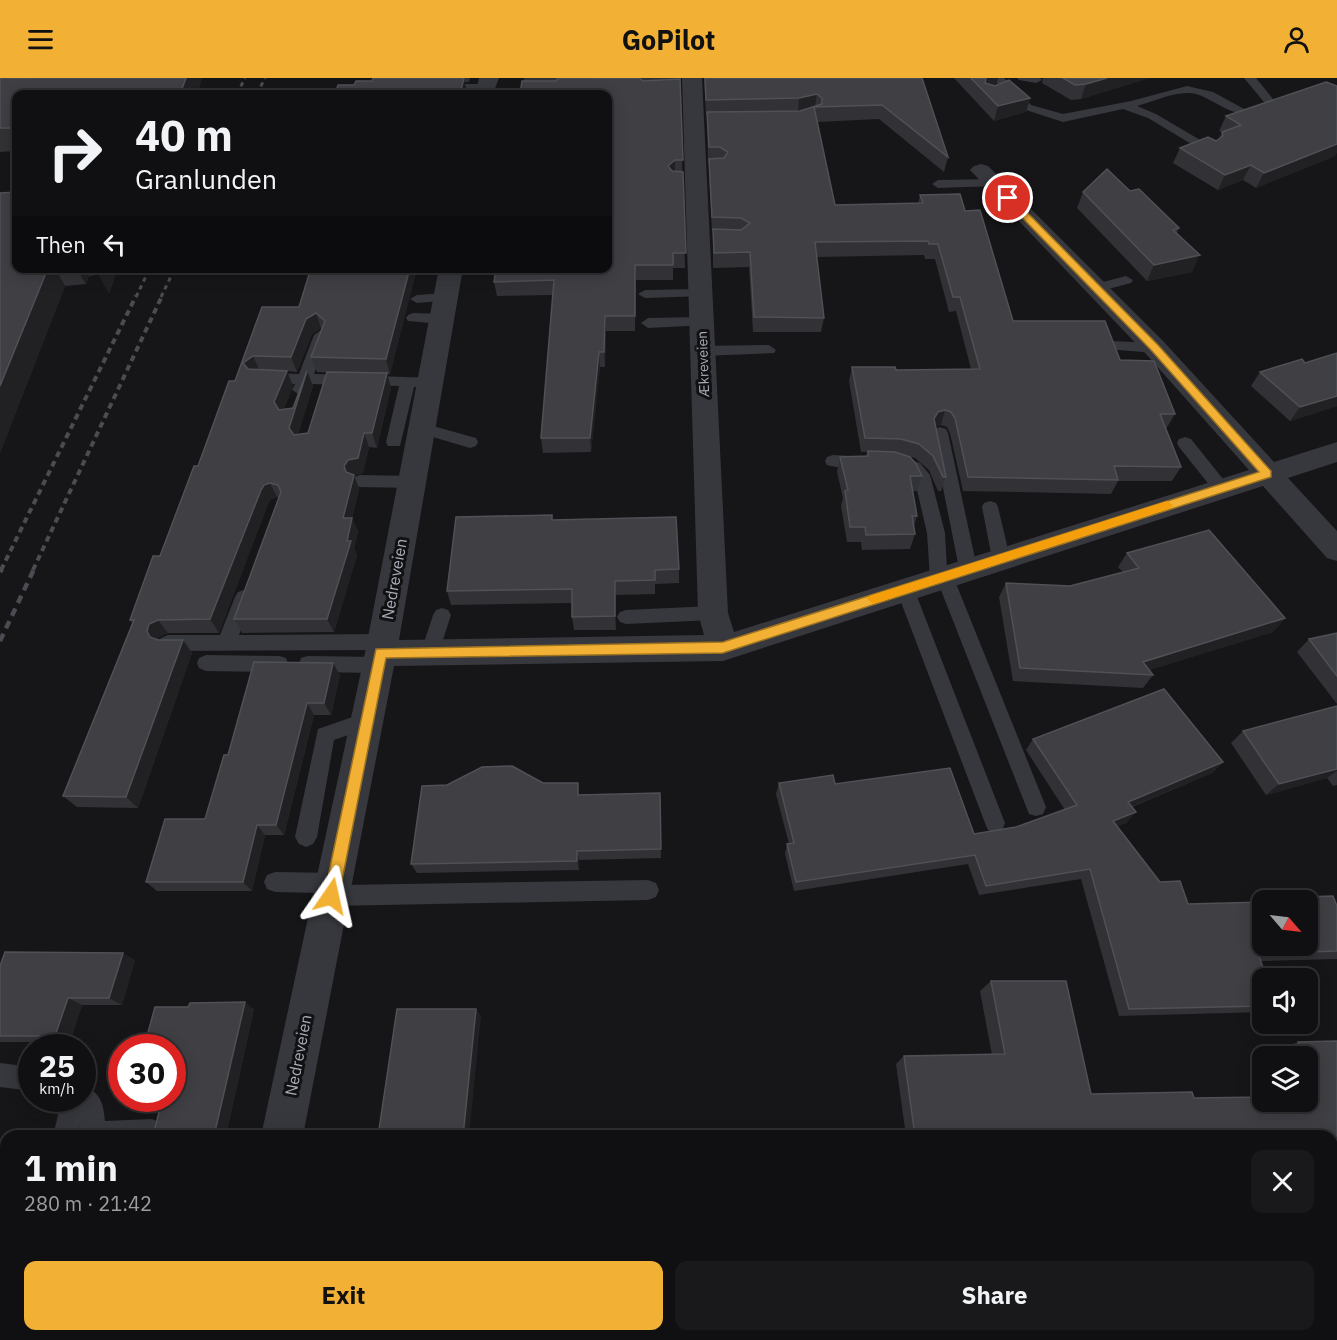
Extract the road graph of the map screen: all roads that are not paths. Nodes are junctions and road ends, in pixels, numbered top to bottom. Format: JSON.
{"nodes":[{"id":1,"x":998,"y":78,"type":"edge"},
{"id":2,"x":1023,"y":78,"type":"edge"},
{"id":3,"x":1250,"y":78,"type":"edge"},
{"id":4,"x":1036,"y":80,"type":"dead end"},
{"id":5,"x":431,"y":87,"type":"edge"},
{"id":6,"x":486,"y":88,"type":"edge"},
{"id":7,"x":512,"y":90,"type":"edge"},
{"id":8,"x":691,"y":100,"type":"edge"},
{"id":9,"x":1125,"y":106,"type":"junction"},
{"id":10,"x":1273,"y":106,"type":"edge"},
{"id":11,"x":1240,"y":110,"type":"edge"},
{"id":12,"x":1208,"y":150,"type":"edge"},
{"id":13,"x":987,"y":176,"type":"joint"},
{"id":14,"x":938,"y":184,"type":"dead end"},
{"id":15,"x":1126,"y":279,"type":"dead end"},
{"id":16,"x":1097,"y":288,"type":"junction"},
{"id":17,"x":700,"y":293,"type":"junction"},
{"id":18,"x":645,"y":294,"type":"dead end"},
{"id":19,"x":434,"y":300,"type":"edge"},
{"id":20,"x":702,"y":322,"type":"junction"},
{"id":21,"x":648,"y":323,"type":"dead end"},
{"id":22,"x":321,"y":335,"type":"edge"},
{"id":23,"x":1111,"y":346,"type":"edge"},
{"id":24,"x":1155,"y":348,"type":"junction"},
{"id":25,"x":769,"y":350,"type":"dead end"},
{"id":26,"x":703,"y":351,"type":"junction"},
{"id":27,"x":260,"y":378,"type":"edge"},
{"id":28,"x":303,"y":379,"type":"junction"},
{"id":29,"x":419,"y":382,"type":"junction"},
{"id":30,"x":294,"y":408,"type":"edge"},
{"id":31,"x":940,"y":434,"type":"edge"},
{"id":32,"x":408,"y":435,"type":"junction"},
{"id":33,"x":470,"y":442,"type":"dead end"},
{"id":34,"x":1185,"y":442,"type":"dead end"},
{"id":35,"x":1337,"y":452,"type":"edge"},
{"id":36,"x":833,"y":461,"type":"dead end"},
{"id":37,"x":1267,"y":474,"type":"junction"},
{"id":38,"x":360,"y":481,"type":"dead end"},
{"id":39,"x":412,"y":482,"type":"junction"},
{"id":40,"x":1221,"y":488,"type":"junction"},
{"id":41,"x":990,"y":507,"type":"dead end"},
{"id":42,"x":1337,"y":550,"type":"edge"},
{"id":43,"x":1001,"y":558,"type":"junction"},
{"id":44,"x":950,"y":574,"type":"junction"},
{"id":45,"x":250,"y":579,"type":"edge"},
{"id":46,"x":905,"y":589,"type":"junction"},
{"id":47,"x":713,"y":613,"type":"junction"},
{"id":48,"x":442,"y":615,"type":"dead end"},
{"id":49,"x":626,"y":617,"type":"dead end"},
{"id":50,"x":227,"y":642,"type":"junction"},
{"id":51,"x":168,"y":643,"type":"edge"},
{"id":52,"x":723,"y":648,"type":"junction"},
{"id":53,"x":430,"y":652,"type":"junction"},
{"id":54,"x":380,"y":653,"type":"junction"},
{"id":55,"x":206,"y":663,"type":"dead end"},
{"id":56,"x":367,"y":720,"type":"junction"},
{"id":57,"x":1036,"y":807,"type":"dead end"},
{"id":58,"x":996,"y":823,"type":"dead end"},
{"id":59,"x":306,"y":837,"type":"dead end"},
{"id":60,"x":275,"y":882,"type":"dead end"},
{"id":61,"x":332,"y":889,"type":"junction"},
{"id":62,"x":648,"y":890,"type":"dead end"},
{"id":63,"x":0,"y":1075,"type":"edge"},
{"id":64,"x":18,"y":1077,"type":"edge"},
{"id":65,"x":71,"y":1112,"type":"edge"},
{"id":66,"x":92,"y":1112,"type":"edge"},
{"id":67,"x":66,"y":1130,"type":"edge"},
{"id":68,"x":93,"y":1130,"type":"edge"},
{"id":69,"x":283,"y":1130,"type":"edge"}],
"edges":[{"from":1,"to":9,"type":"lane"},
{"from":2,"to":4,"type":"lane"},
{"from":3,"to":10,"type":"lane"},
{"from":5,"to":6,"type":"lane"},
{"from":6,"to":7,"type":"lane"},
{"from":8,"to":17,"type":"street","name":"Ækreveien"},
{"from":9,"to":11,"type":"lane"},
{"from":9,"to":12,"type":"lane"},
{"from":13,"to":14,"type":"lane"},
{"from":13,"to":16,"type":"street"},
{"from":15,"to":16,"type":"lane"},
{"from":16,"to":24,"type":"street"},
{"from":17,"to":18,"type":"lane"},
{"from":17,"to":20,"type":"street","name":"Ækreveien"},
{"from":19,"to":29,"type":"street","name":"Nedreveien"},
{"from":20,"to":21,"type":"lane"},
{"from":20,"to":26,"type":"street","name":"Ækreveien"},
{"from":22,"to":28,"type":"lane"},
{"from":23,"to":24,"type":"lane"},
{"from":24,"to":37,"type":"street"},
{"from":25,"to":26,"type":"lane"},
{"from":26,"to":47,"type":"street","name":"Ækreveien"},
{"from":27,"to":28,"type":"lane"},
{"from":28,"to":29,"type":"lane"},
{"from":28,"to":30,"type":"lane"},
{"from":29,"to":32,"type":"street","name":"Nedreveien"},
{"from":31,"to":44,"type":"lane"},
{"from":32,"to":33,"type":"lane"},
{"from":32,"to":39,"type":"street","name":"Nedreveien"},
{"from":34,"to":40,"type":"lane"},
{"from":35,"to":37,"type":"street"},
{"from":36,"to":44,"type":"lane"},
{"from":37,"to":40,"type":"street"},
{"from":37,"to":42,"type":"street"},
{"from":38,"to":39,"type":"lane"},
{"from":39,"to":54,"type":"street","name":"Nedreveien"},
{"from":40,"to":43,"type":"street"},
{"from":41,"to":43,"type":"lane"},
{"from":43,"to":44,"type":"street"},
{"from":44,"to":46,"type":"street"},
{"from":44,"to":57,"type":"lane"},
{"from":45,"to":50,"type":"lane"},
{"from":46,"to":52,"type":"street"},
{"from":46,"to":58,"type":"lane"},
{"from":47,"to":49,"type":"lane"},
{"from":47,"to":52,"type":"street","name":"Ækreveien"},
{"from":48,"to":53,"type":"lane"},
{"from":50,"to":51,"type":"lane"},
{"from":50,"to":54,"type":"lane"},
{"from":52,"to":53,"type":"street"},
{"from":53,"to":54,"type":"street"},
{"from":54,"to":55,"type":"lane"},
{"from":54,"to":56,"type":"street","name":"Nedreveien"},
{"from":56,"to":59,"type":"lane"},
{"from":56,"to":61,"type":"street","name":"Nedreveien"},
{"from":60,"to":61,"type":"lane"},
{"from":61,"to":62,"type":"lane"},
{"from":61,"to":69,"type":"street","name":"Nedreveien"},
{"from":63,"to":64,"type":"lane"},
{"from":65,"to":67,"type":"lane"},
{"from":66,"to":68,"type":"lane"}]}
